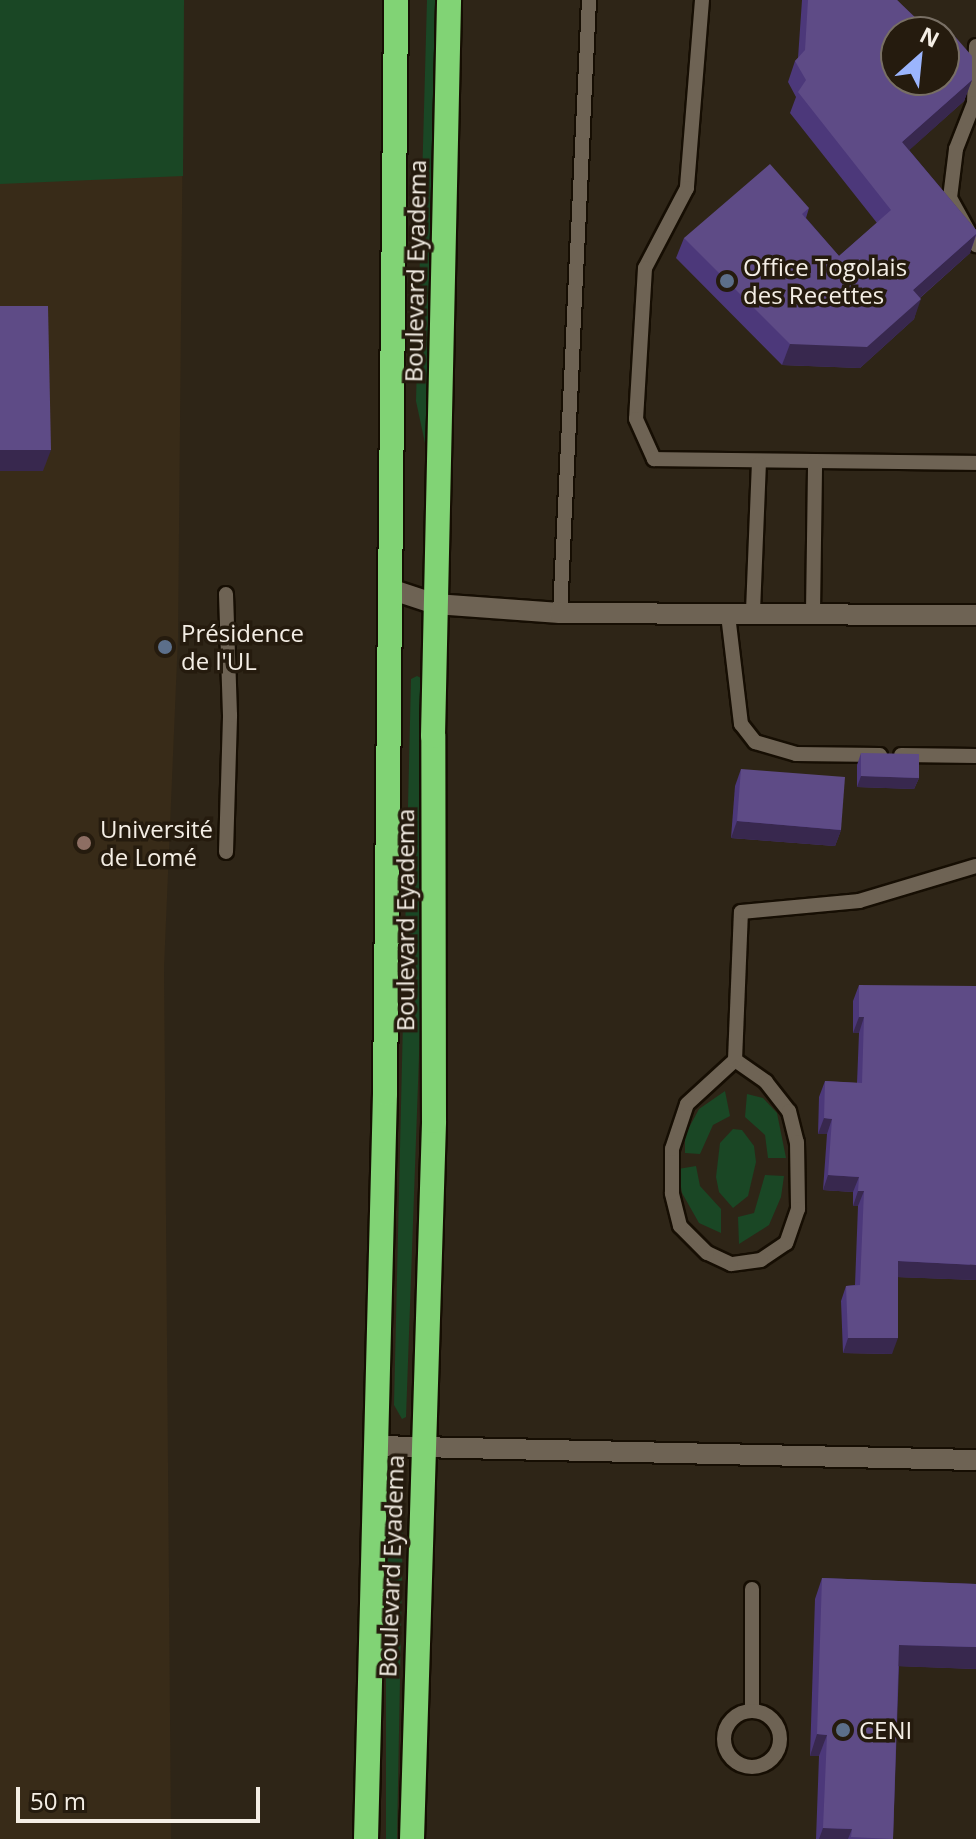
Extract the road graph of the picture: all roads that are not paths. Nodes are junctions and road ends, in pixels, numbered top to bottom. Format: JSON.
{"nodes":[{"id":1,"x":396,"y":0,"type":"edge"},
{"id":2,"x":449,"y":0,"type":"edge"},
{"id":3,"x":589,"y":0,"type":"edge"},
{"id":4,"x":702,"y":0,"type":"edge"},
{"id":5,"x":976,"y":46,"type":"edge"},
{"id":6,"x":976,"y":245,"type":"edge"},
{"id":7,"x":815,"y":461,"type":"junction"},
{"id":8,"x":976,"y":463,"type":"edge"},
{"id":9,"x":759,"y":464,"type":"junction"},
{"id":10,"x":390,"y":589,"type":"junction"},
{"id":11,"x":226,"y":594,"type":"dead end"},
{"id":12,"x":435,"y":604,"type":"junction"},
{"id":13,"x":753,"y":611,"type":"junction"},
{"id":14,"x":813,"y":612,"type":"junction"},
{"id":15,"x":560,"y":613,"type":"junction"},
{"id":16,"x":728,"y":615,"type":"junction"},
{"id":17,"x":976,"y":615,"type":"edge"},
{"id":18,"x":976,"y":756,"type":"edge"},
{"id":19,"x":226,"y":852,"type":"dead end"},
{"id":20,"x":976,"y":866,"type":"edge"},
{"id":21,"x":735,"y":1060,"type":"junction"},
{"id":22,"x":376,"y":1446,"type":"junction"},
{"id":23,"x":423,"y":1448,"type":"junction"},
{"id":24,"x":976,"y":1460,"type":"edge"},
{"id":25,"x":752,"y":1589,"type":"dead end"},
{"id":26,"x":752,"y":1711,"type":"junction"},
{"id":27,"x":366,"y":1839,"type":"edge"},
{"id":28,"x":412,"y":1839,"type":"edge"}],
"edges":[{"from":1,"to":10,"type":"highway","name":"Boulevard Eyadema"},
{"from":2,"to":12,"type":"highway","name":"Boulevard Eyadema"},
{"from":3,"to":15,"type":"lane"},
{"from":4,"to":9,"type":"lane"},
{"from":5,"to":6,"type":"lane"},
{"from":7,"to":8,"type":"lane"},
{"from":7,"to":9,"type":"lane"},
{"from":7,"to":14,"type":"lane"},
{"from":9,"to":13,"type":"lane"},
{"from":10,"to":12,"type":"street"},
{"from":10,"to":22,"type":"highway","name":"Boulevard Eyadema"},
{"from":11,"to":19,"type":"lane"},
{"from":12,"to":15,"type":"street"},
{"from":12,"to":23,"type":"highway","name":"Boulevard Eyadema"},
{"from":13,"to":14,"type":"street"},
{"from":13,"to":16,"type":"street"},
{"from":14,"to":17,"type":"street"},
{"from":15,"to":16,"type":"street"},
{"from":16,"to":18,"type":"lane"},
{"from":20,"to":21,"type":"lane"},
{"from":21,"to":21,"type":"lane"},
{"from":22,"to":23,"type":"street"},
{"from":22,"to":27,"type":"highway","name":"Boulevard Eyadema"},
{"from":23,"to":24,"type":"street"},
{"from":23,"to":28,"type":"highway","name":"Boulevard Eyadema"},
{"from":25,"to":26,"type":"lane"},
{"from":26,"to":26,"type":"lane"}]}
